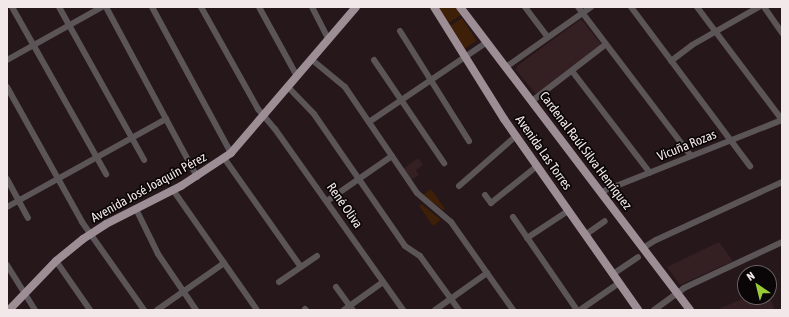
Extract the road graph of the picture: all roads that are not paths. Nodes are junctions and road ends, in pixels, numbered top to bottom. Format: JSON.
{"nodes":[{"id":1,"x":12,"y":7,"type":"edge"},
{"id":2,"x":59,"y":7,"type":"edge"},
{"id":3,"x":102,"y":7,"type":"edge"},
{"id":4,"x":106,"y":7,"type":"edge"},
{"id":5,"x":152,"y":7,"type":"edge"},
{"id":6,"x":201,"y":7,"type":"edge"},
{"id":7,"x":260,"y":7,"type":"edge"},
{"id":8,"x":312,"y":7,"type":"edge"},
{"id":9,"x":356,"y":7,"type":"edge"},
{"id":10,"x":434,"y":7,"type":"edge"},
{"id":11,"x":460,"y":7,"type":"edge"},
{"id":12,"x":525,"y":7,"type":"edge"},
{"id":13,"x":591,"y":7,"type":"edge"},
{"id":14,"x":631,"y":7,"type":"edge"},
{"id":15,"x":696,"y":7,"type":"edge"},
{"id":16,"x":759,"y":7,"type":"edge"},
{"id":17,"x":764,"y":7,"type":"edge"},
{"id":18,"x":580,"y":9,"type":"edge"},
{"id":19,"x":69,"y":25,"type":"junction"},
{"id":20,"x":400,"y":31,"type":"dead end"},
{"id":21,"x":715,"y":32,"type":"junction"},
{"id":22,"x":782,"y":33,"type":"edge"},
{"id":23,"x":547,"y":36,"type":"junction"},
{"id":24,"x":328,"y":38,"type":"junction"},
{"id":25,"x":487,"y":42,"type":"junction"},
{"id":26,"x":606,"y":44,"type":"junction"},
{"id":27,"x":33,"y":45,"type":"junction"},
{"id":28,"x":464,"y":58,"type":"junction"},
{"id":29,"x":311,"y":59,"type":"junction"},
{"id":30,"x":7,"y":60,"type":"edge"},
{"id":31,"x":374,"y":60,"type":"dead end"},
{"id":32,"x":671,"y":60,"type":"junction"},
{"id":33,"x":506,"y":67,"type":"junction"},
{"id":34,"x":572,"y":71,"type":"junction"},
{"id":35,"x":297,"y":76,"type":"junction"},
{"id":36,"x":430,"y":81,"type":"junction"},
{"id":37,"x":7,"y":87,"type":"edge"},
{"id":38,"x":288,"y":87,"type":"junction"},
{"id":39,"x":401,"y":100,"type":"junction"},
{"id":40,"x":532,"y":101,"type":"junction"},
{"id":41,"x":264,"y":116,"type":"junction"},
{"id":42,"x":166,"y":119,"type":"junction"},
{"id":43,"x":782,"y":120,"type":"edge"},
{"id":44,"x":369,"y":122,"type":"junction"},
{"id":45,"x":516,"y":136,"type":"junction"},
{"id":46,"x":132,"y":138,"type":"junction"},
{"id":47,"x":731,"y":140,"type":"junction"},
{"id":48,"x":469,"y":141,"type":"dead end"},
{"id":49,"x":228,"y":156,"type":"junction"},
{"id":50,"x":392,"y":156,"type":"junction"},
{"id":51,"x":690,"y":156,"type":"junction"},
{"id":52,"x":96,"y":158,"type":"junction"},
{"id":53,"x":144,"y":160,"type":"dead end"},
{"id":54,"x":444,"y":163,"type":"dead end"},
{"id":55,"x":537,"y":166,"type":"junction"},
{"id":56,"x":750,"y":166,"type":"dead end"},
{"id":57,"x":650,"y":173,"type":"junction"},
{"id":58,"x":106,"y":174,"type":"dead end"},
{"id":59,"x":197,"y":177,"type":"junction"},
{"id":60,"x":7,"y":179,"type":"edge"},
{"id":61,"x":58,"y":179,"type":"junction"},
{"id":62,"x":359,"y":179,"type":"junction"},
{"id":63,"x":782,"y":182,"type":"edge"},
{"id":64,"x":459,"y":186,"type":"dead end"},
{"id":65,"x":173,"y":190,"type":"junction"},
{"id":66,"x":601,"y":192,"type":"junction"},
{"id":67,"x":486,"y":195,"type":"dead end"},
{"id":68,"x":19,"y":200,"type":"junction"},
{"id":69,"x":327,"y":201,"type":"junction"},
{"id":70,"x":491,"y":203,"type":"junction"},
{"id":71,"x":7,"y":207,"type":"edge"},
{"id":72,"x":136,"y":209,"type":"junction"},
{"id":73,"x":494,"y":209,"type":"dead end"},
{"id":74,"x":568,"y":211,"type":"junction"},
{"id":75,"x":513,"y":216,"type":"dead end"},
{"id":76,"x":28,"y":218,"type":"dead end"},
{"id":77,"x":606,"y":221,"type":"dead end"},
{"id":78,"x":90,"y":234,"type":"junction"},
{"id":79,"x":586,"y":235,"type":"junction"},
{"id":80,"x":528,"y":238,"type":"junction"},
{"id":81,"x":782,"y":242,"type":"edge"},
{"id":82,"x":643,"y":248,"type":"junction"},
{"id":83,"x":317,"y":256,"type":"dead end"},
{"id":84,"x":638,"y":257,"type":"dead end"},
{"id":85,"x":56,"y":261,"type":"junction"},
{"id":86,"x":224,"y":263,"type":"junction"},
{"id":87,"x":7,"y":265,"type":"edge"},
{"id":88,"x":300,"y":267,"type":"junction"},
{"id":89,"x":487,"y":273,"type":"junction"},
{"id":90,"x":613,"y":274,"type":"junction"},
{"id":91,"x":279,"y":282,"type":"dead end"},
{"id":92,"x":383,"y":282,"type":"junction"},
{"id":93,"x":619,"y":283,"type":"junction"},
{"id":94,"x":336,"y":287,"type":"dead end"},
{"id":95,"x":184,"y":291,"type":"junction"},
{"id":96,"x":677,"y":293,"type":"junction"},
{"id":97,"x":24,"y":294,"type":"junction"},
{"id":98,"x":451,"y":299,"type":"junction"},
{"id":99,"x":351,"y":308,"type":"edge"},
{"id":100,"x":9,"y":310,"type":"edge"},
{"id":101,"x":35,"y":310,"type":"edge"},
{"id":102,"x":90,"y":310,"type":"edge"},
{"id":103,"x":144,"y":310,"type":"edge"},
{"id":104,"x":157,"y":310,"type":"edge"},
{"id":105,"x":196,"y":310,"type":"edge"},
{"id":106,"x":257,"y":310,"type":"edge"},
{"id":107,"x":344,"y":310,"type":"edge"},
{"id":108,"x":403,"y":310,"type":"edge"},
{"id":109,"x":435,"y":310,"type":"edge"},
{"id":110,"x":459,"y":310,"type":"edge"},
{"id":111,"x":513,"y":310,"type":"edge"},
{"id":112,"x":578,"y":310,"type":"edge"},
{"id":113,"x":638,"y":310,"type":"edge"},
{"id":114,"x":654,"y":310,"type":"edge"},
{"id":115,"x":690,"y":310,"type":"edge"}],
"edges":[{"from":1,"to":27,"type":"street"},
{"from":2,"to":19,"type":"street"},
{"from":3,"to":19,"type":"street"},
{"from":4,"to":42,"type":"street"},
{"from":5,"to":49,"type":"street"},
{"from":6,"to":41,"type":"street","name":"René Oliva"},
{"from":7,"to":35,"type":"street"},
{"from":8,"to":24,"type":"street"},
{"from":9,"to":24,"type":"main road","name":"Avenida José Joaquín Pérez"},
{"from":10,"to":28,"type":"main road","name":"Avenida Las Torres"},
{"from":11,"to":25,"type":"main road","name":"Cardenal Raúl Silva Henríquez"},
{"from":12,"to":23,"type":"street"},
{"from":13,"to":18,"type":"street"},
{"from":14,"to":32,"type":"street"},
{"from":15,"to":21,"type":"street"},
{"from":16,"to":21,"type":"street"},
{"from":17,"to":22,"type":"street"},
{"from":18,"to":23,"type":"street"},
{"from":18,"to":26,"type":"street"},
{"from":19,"to":27,"type":"street"},
{"from":19,"to":46,"type":"street"},
{"from":20,"to":36,"type":"street"},
{"from":21,"to":32,"type":"street"},
{"from":21,"to":43,"type":"street"},
{"from":23,"to":33,"type":"street"},
{"from":24,"to":29,"type":"main road","name":"Avenida José Joaquín Pérez"},
{"from":25,"to":28,"type":"street"},
{"from":25,"to":33,"type":"main road","name":"Cardenal Raúl Silva Henríquez"},
{"from":26,"to":34,"type":"street"},
{"from":26,"to":51,"type":"street"},
{"from":27,"to":30,"type":"street"},
{"from":27,"to":52,"type":"street"},
{"from":28,"to":36,"type":"street"},
{"from":28,"to":45,"type":"main road","name":"Avenida Las Torres"},
{"from":29,"to":35,"type":"main road","name":"Avenida José Joaquín Pérez"},
{"from":29,"to":44,"type":"street"},
{"from":31,"to":39,"type":"street"},
{"from":32,"to":47,"type":"street"},
{"from":33,"to":40,"type":"main road","name":"Cardenal Raúl Silva Henríquez"},
{"from":34,"to":40,"type":"street"},
{"from":34,"to":57,"type":"street"},
{"from":35,"to":38,"type":"main road","name":"Avenida José Joaquín Pérez"},
{"from":36,"to":39,"type":"street"},
{"from":36,"to":48,"type":"street"},
{"from":37,"to":61,"type":"street"},
{"from":38,"to":41,"type":"main road","name":"Avenida José Joaquín Pérez"},
{"from":38,"to":62,"type":"street"},
{"from":39,"to":44,"type":"street"},
{"from":39,"to":54,"type":"street"},
{"from":40,"to":66,"type":"main road","name":"Cardenal Raúl Silva Henríquez"},
{"from":41,"to":49,"type":"main road","name":"Avenida José Joaquín Pérez"},
{"from":41,"to":69,"type":"street","name":"René Oliva"},
{"from":42,"to":46,"type":"street"},
{"from":42,"to":59,"type":"street"},
{"from":43,"to":47,"type":"street","name":"Vicuña Rozas"},
{"from":44,"to":50,"type":"street"},
{"from":45,"to":55,"type":"main road","name":"Avenida Las Torres"},
{"from":45,"to":64,"type":"street"},
{"from":46,"to":52,"type":"street"},
{"from":46,"to":53,"type":"street"},
{"from":47,"to":51,"type":"street","name":"Vicuña Rozas"},
{"from":47,"to":56,"type":"street"},
{"from":49,"to":59,"type":"main road","name":"Avenida José Joaquín Pérez"},
{"from":49,"to":88,"type":"street"},
{"from":50,"to":62,"type":"street"},
{"from":50,"to":89,"type":"street"},
{"from":51,"to":57,"type":"street","name":"Vicuña Rozas"},
{"from":52,"to":58,"type":"street"},
{"from":52,"to":61,"type":"street"},
{"from":55,"to":70,"type":"street"},
{"from":55,"to":74,"type":"main road","name":"Avenida Las Torres"},
{"from":57,"to":66,"type":"street","name":"Vicuña Rozas"},
{"from":59,"to":65,"type":"main road","name":"Avenida José Joaquín Pérez"},
{"from":60,"to":68,"type":"street"},
{"from":61,"to":68,"type":"street"},
{"from":61,"to":78,"type":"street"},
{"from":62,"to":69,"type":"street"},
{"from":62,"to":98,"type":"street"},
{"from":63,"to":82,"type":"street"},
{"from":65,"to":72,"type":"main road","name":"Avenida José Joaquín Pérez"},
{"from":65,"to":86,"type":"street"},
{"from":66,"to":82,"type":"main road","name":"Cardenal Raúl Silva Henríquez"},
{"from":67,"to":70,"type":"street"},
{"from":68,"to":71,"type":"street"},
{"from":68,"to":76,"type":"street"},
{"from":69,"to":92,"type":"street","name":"René Oliva"},
{"from":70,"to":73,"type":"street"},
{"from":72,"to":78,"type":"main road","name":"Avenida José Joaquín Pérez"},
{"from":72,"to":95,"type":"street"},
{"from":74,"to":79,"type":"main road","name":"Avenida Las Torres"},
{"from":74,"to":80,"type":"street"},
{"from":75,"to":80,"type":"street"},
{"from":77,"to":79,"type":"street"},
{"from":78,"to":85,"type":"main road","name":"Avenida José Joaquín Pérez"},
{"from":78,"to":103,"type":"street"},
{"from":79,"to":90,"type":"main road","name":"Avenida Las Torres"},
{"from":80,"to":112,"type":"street"},
{"from":81,"to":96,"type":"street"},
{"from":82,"to":96,"type":"main road","name":"Cardenal Raúl Silva Henríquez"},
{"from":83,"to":88,"type":"street"},
{"from":84,"to":90,"type":"street"},
{"from":85,"to":97,"type":"main road","name":"Avenida José Joaquín Pérez"},
{"from":85,"to":102,"type":"street"},
{"from":86,"to":95,"type":"street"},
{"from":86,"to":106,"type":"street"},
{"from":87,"to":97,"type":"street"},
{"from":88,"to":91,"type":"street"},
{"from":89,"to":98,"type":"street"},
{"from":89,"to":111,"type":"street"},
{"from":90,"to":93,"type":"main road","name":"Avenida Las Torres"},
{"from":92,"to":99,"type":"street"},
{"from":92,"to":108,"type":"street","name":"René Oliva"},
{"from":93,"to":112,"type":"street"},
{"from":93,"to":113,"type":"main road","name":"Avenida Las Torres"},
{"from":94,"to":99,"type":"street"},
{"from":95,"to":104,"type":"street"},
{"from":95,"to":105,"type":"street"},
{"from":96,"to":114,"type":"street"},
{"from":96,"to":115,"type":"main road","name":"Cardenal Raúl Silva Henríquez"},
{"from":97,"to":100,"type":"main road","name":"Avenida José Joaquín Pérez"},
{"from":97,"to":101,"type":"street"},
{"from":98,"to":109,"type":"street"},
{"from":98,"to":110,"type":"street"},
{"from":99,"to":107,"type":"street"}]}
